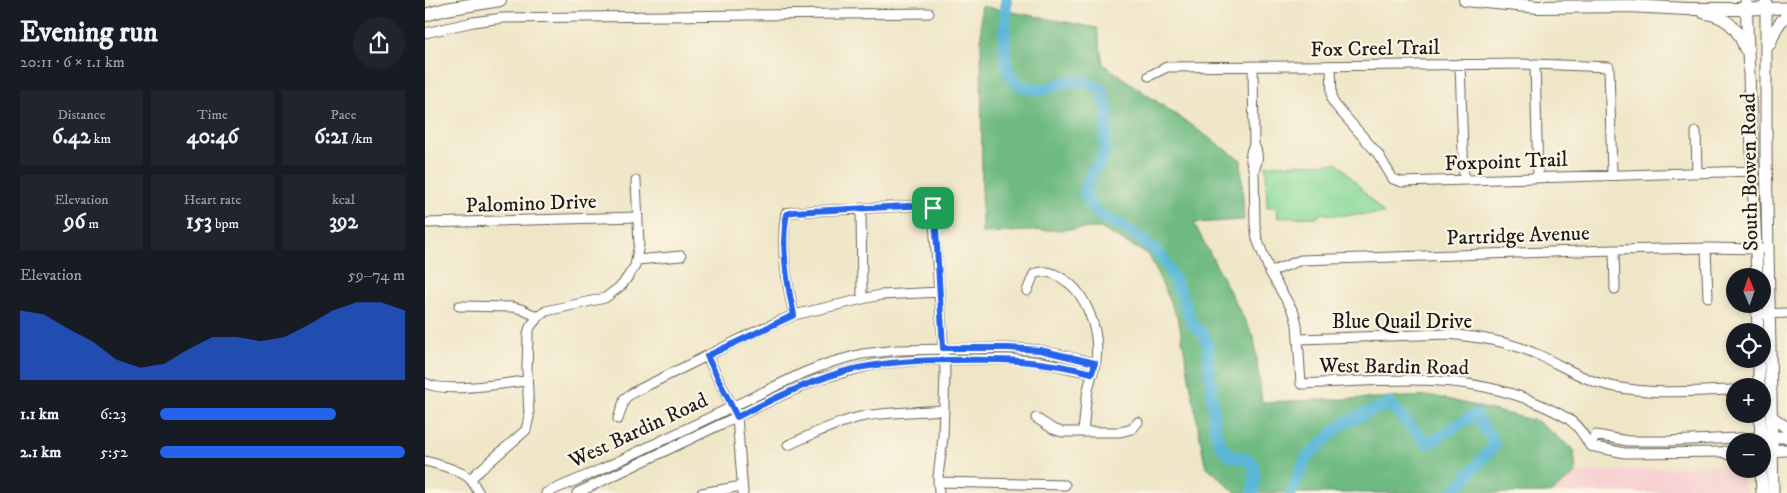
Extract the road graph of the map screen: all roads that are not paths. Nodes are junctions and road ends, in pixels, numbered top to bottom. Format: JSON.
{"nodes":[{"id":1,"x":500,"y":0,"type":"edge"},
{"id":2,"x":1465,"y":0,"type":"edge"},
{"id":3,"x":1707,"y":0,"type":"edge"},
{"id":4,"x":1746,"y":4,"type":"edge"},
{"id":5,"x":1766,"y":4,"type":"edge"},
{"id":6,"x":1787,"y":8,"type":"edge"},
{"id":7,"x":1688,"y":9,"type":"junction"},
{"id":8,"x":929,"y":14,"type":"dead end"},
{"id":9,"x":425,"y":15,"type":"edge"},
{"id":10,"x":1787,"y":16,"type":"edge"},
{"id":11,"x":425,"y":33,"type":"edge"},
{"id":12,"x":1767,"y":56,"type":"junction"},
{"id":13,"x":1748,"y":61,"type":"junction"},
{"id":14,"x":1459,"y":64,"type":"junction"},
{"id":15,"x":1535,"y":64,"type":"junction"},
{"id":16,"x":1253,"y":66,"type":"junction"},
{"id":17,"x":1331,"y":66,"type":"junction"},
{"id":18,"x":1149,"y":76,"type":"dead end"},
{"id":19,"x":1696,"y":132,"type":"dead end"},
{"id":20,"x":1754,"y":171,"type":"junction"},
{"id":21,"x":1697,"y":173,"type":"junction"},
{"id":22,"x":1612,"y":175,"type":"junction"},
{"id":23,"x":1538,"y":178,"type":"junction"},
{"id":24,"x":1464,"y":180,"type":"junction"},
{"id":25,"x":636,"y":182,"type":"dead end"},
{"id":26,"x":861,"y":208,"type":"junction"},
{"id":27,"x":637,"y":217,"type":"junction"},
{"id":28,"x":425,"y":223,"type":"edge"},
{"id":29,"x":1706,"y":248,"type":"junction"},
{"id":30,"x":1756,"y":249,"type":"junction"},
{"id":31,"x":1768,"y":249,"type":"junction"},
{"id":32,"x":1614,"y":250,"type":"junction"},
{"id":33,"x":681,"y":256,"type":"dead end"},
{"id":34,"x":637,"y":260,"type":"junction"},
{"id":35,"x":1757,"y":268,"type":"edge"},
{"id":36,"x":1769,"y":268,"type":"edge"},
{"id":37,"x":1270,"y":272,"type":"junction"},
{"id":38,"x":1615,"y":289,"type":"dead end"},
{"id":39,"x":940,"y":292,"type":"junction"},
{"id":40,"x":1027,"y":292,"type":"dead end"},
{"id":41,"x":1708,"y":297,"type":"dead end"},
{"id":42,"x":862,"y":298,"type":"junction"},
{"id":43,"x":459,"y":306,"type":"dead end"},
{"id":44,"x":1787,"y":312,"type":"edge"},
{"id":45,"x":1770,"y":313,"type":"edge"},
{"id":46,"x":1771,"y":313,"type":"edge"},
{"id":47,"x":794,"y":315,"type":"junction"},
{"id":48,"x":538,"y":318,"type":"junction"},
{"id":49,"x":1299,"y":340,"type":"junction"},
{"id":50,"x":943,"y":348,"type":"junction"},
{"id":51,"x":707,"y":356,"type":"junction"},
{"id":52,"x":944,"y":360,"type":"junction"},
{"id":53,"x":1095,"y":363,"type":"junction"},
{"id":54,"x":1092,"y":373,"type":"junction"},
{"id":55,"x":527,"y":381,"type":"junction"},
{"id":56,"x":425,"y":383,"type":"edge"},
{"id":57,"x":1726,"y":390,"type":"edge"},
{"id":58,"x":732,"y":406,"type":"junction"},
{"id":59,"x":944,"y":410,"type":"junction"},
{"id":60,"x":737,"y":417,"type":"junction"},
{"id":61,"x":1035,"y":418,"type":"dead end"},
{"id":62,"x":1772,"y":418,"type":"junction"},
{"id":63,"x":618,"y":419,"type":"dead end"},
{"id":64,"x":1138,"y":422,"type":"dead end"},
{"id":65,"x":1787,"y":428,"type":"edge"},
{"id":66,"x":1083,"y":431,"type":"junction"},
{"id":67,"x":1773,"y":436,"type":"junction"},
{"id":68,"x":1787,"y":437,"type":"edge"},
{"id":69,"x":1726,"y":440,"type":"edge"},
{"id":70,"x":1771,"y":441,"type":"edge"},
{"id":71,"x":788,"y":445,"type":"dead end"},
{"id":72,"x":1591,"y":446,"type":"junction"},
{"id":73,"x":1787,"y":450,"type":"edge"},
{"id":74,"x":1771,"y":451,"type":"edge"},
{"id":75,"x":1726,"y":453,"type":"edge"},
{"id":76,"x":425,"y":461,"type":"edge"},
{"id":77,"x":1771,"y":478,"type":"edge"},
{"id":78,"x":470,"y":479,"type":"junction"},
{"id":79,"x":938,"y":482,"type":"junction"},
{"id":80,"x":1065,"y":485,"type":"dead end"},
{"id":81,"x":743,"y":489,"type":"edge"},
{"id":82,"x":479,"y":493,"type":"edge"},
{"id":83,"x":546,"y":493,"type":"edge"},
{"id":84,"x":577,"y":493,"type":"edge"},
{"id":85,"x":702,"y":493,"type":"edge"},
{"id":86,"x":939,"y":493,"type":"edge"},
{"id":87,"x":1773,"y":493,"type":"edge"}],
"edges":[{"from":1,"to":9,"type":"highway"},
{"from":2,"to":7,"type":"highway"},
{"from":3,"to":7,"type":"highway"},
{"from":4,"to":5,"type":"main road"},
{"from":4,"to":7,"type":"highway"},
{"from":4,"to":13,"type":"main road","name":"South Bowen Road"},
{"from":5,"to":6,"type":"main road"},
{"from":5,"to":12,"type":"main road","name":"South Bowen Road"},
{"from":7,"to":13,"type":"main road"},
{"from":8,"to":11,"type":"street"},
{"from":10,"to":12,"type":"main road"},
{"from":12,"to":31,"type":"main road","name":"South Bowen Road"},
{"from":13,"to":20,"type":"main road","name":"South Bowen Road"},
{"from":14,"to":15,"type":"street","name":"Fox Creel Trail"},
{"from":14,"to":17,"type":"street","name":"Fox Creel Trail"},
{"from":14,"to":24,"type":"street"},
{"from":15,"to":22,"type":"street","name":"Fox Creel Trail"},
{"from":15,"to":23,"type":"street"},
{"from":16,"to":17,"type":"street","name":"Fox Creel Trail"},
{"from":16,"to":18,"type":"street","name":"Fox Creel Trail"},
{"from":16,"to":37,"type":"street"},
{"from":17,"to":24,"type":"street","name":"Foxpoint Trail"},
{"from":19,"to":21,"type":"street"},
{"from":20,"to":21,"type":"street","name":"Foxpoint Trail"},
{"from":20,"to":30,"type":"main road","name":"South Bowen Road"},
{"from":21,"to":22,"type":"street","name":"Foxpoint Trail"},
{"from":22,"to":23,"type":"street","name":"Foxpoint Trail"},
{"from":23,"to":24,"type":"street","name":"Foxpoint Trail"},
{"from":25,"to":27,"type":"street"},
{"from":26,"to":39,"type":"street"},
{"from":26,"to":42,"type":"street"},
{"from":26,"to":47,"type":"street"},
{"from":27,"to":28,"type":"street","name":"Palomino Drive"},
{"from":27,"to":34,"type":"street"},
{"from":29,"to":30,"type":"street","name":"Partridge Avenue"},
{"from":29,"to":32,"type":"street","name":"Partridge Avenue"},
{"from":29,"to":41,"type":"street"},
{"from":30,"to":31,"type":"street","name":"Partridge Avenue"},
{"from":30,"to":35,"type":"main road","name":"South Bowen Road"},
{"from":31,"to":36,"type":"main road","name":"South Bowen Road"},
{"from":32,"to":37,"type":"street","name":"Partridge Avenue"},
{"from":32,"to":38,"type":"street"},
{"from":33,"to":34,"type":"street"},
{"from":34,"to":48,"type":"street"},
{"from":37,"to":49,"type":"street"},
{"from":39,"to":42,"type":"street"},
{"from":39,"to":50,"type":"street"},
{"from":40,"to":53,"type":"street"},
{"from":42,"to":47,"type":"street"},
{"from":43,"to":48,"type":"street"},
{"from":44,"to":46,"type":"street"},
{"from":45,"to":62,"type":"main road","name":"South Bowen Road"},
{"from":47,"to":51,"type":"street"},
{"from":48,"to":55,"type":"street"},
{"from":49,"to":57,"type":"street","name":"Blue Quail Drive"},
{"from":49,"to":72,"type":"street","name":"West Bardin Road"},
{"from":50,"to":52,"type":"street"},
{"from":50,"to":53,"type":"street","name":"West Bardin Road"},
{"from":50,"to":58,"type":"street","name":"West Bardin Road"},
{"from":51,"to":58,"type":"street"},
{"from":51,"to":63,"type":"street"},
{"from":52,"to":54,"type":"street","name":"West Bardin Road"},
{"from":52,"to":59,"type":"street"},
{"from":52,"to":60,"type":"street","name":"West Bardin Road"},
{"from":53,"to":54,"type":"street"},
{"from":54,"to":66,"type":"street"},
{"from":55,"to":56,"type":"street"},
{"from":55,"to":78,"type":"street"},
{"from":58,"to":60,"type":"street"},
{"from":58,"to":83,"type":"street","name":"West Bardin Road"},
{"from":59,"to":71,"type":"street"},
{"from":59,"to":79,"type":"street"},
{"from":60,"to":81,"type":"street"},
{"from":60,"to":84,"type":"street","name":"West Bardin Road"},
{"from":61,"to":66,"type":"street"},
{"from":62,"to":65,"type":"main road"},
{"from":62,"to":67,"type":"main road","name":"South Bowen Road"},
{"from":64,"to":66,"type":"street"},
{"from":67,"to":68,"type":"main road"},
{"from":67,"to":70,"type":"main road","name":"South Bowen Road"},
{"from":69,"to":72,"type":"street"},
{"from":72,"to":75,"type":"street"},
{"from":73,"to":74,"type":"main road"},
{"from":76,"to":78,"type":"street"},
{"from":77,"to":87,"type":"main road","name":"South Bowen Road"},
{"from":78,"to":82,"type":"street"},
{"from":79,"to":80,"type":"street"},
{"from":79,"to":86,"type":"street"},
{"from":81,"to":85,"type":"street"}]}
